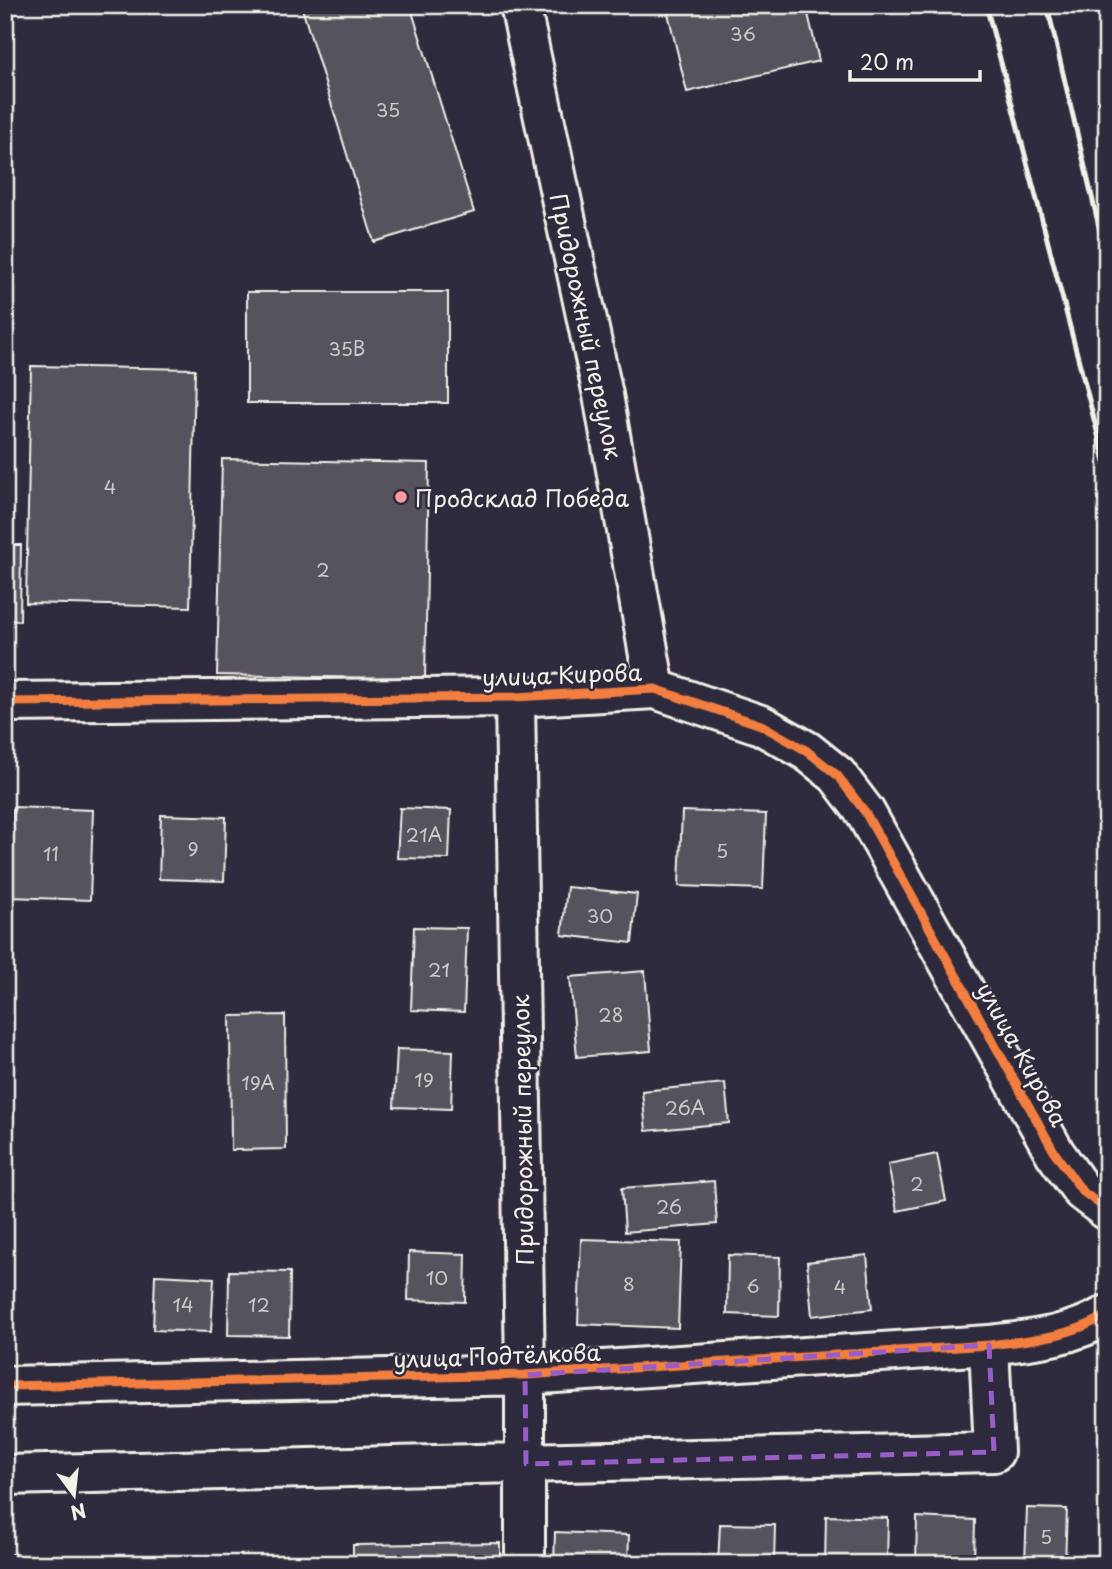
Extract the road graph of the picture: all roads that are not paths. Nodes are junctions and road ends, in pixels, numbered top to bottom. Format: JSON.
{"nodes":[{"id":1,"x":520,"y":5,"type":"edge"},
{"id":2,"x":655,"y":689,"type":"junction"},
{"id":3,"x":515,"y":697,"type":"junction"},
{"id":4,"x":5,"y":702,"type":"edge"},
{"id":5,"x":1107,"y":1210,"type":"edge"},
{"id":6,"x":1107,"y":1315,"type":"edge"},
{"id":7,"x":989,"y":1345,"type":"junction"},
{"id":8,"x":525,"y":1375,"type":"junction"},
{"id":9,"x":5,"y":1386,"type":"edge"},
{"id":10,"x":526,"y":1464,"type":"junction"},
{"id":11,"x":5,"y":1475,"type":"edge"},
{"id":12,"x":525,"y":1564,"type":"edge"}],
"edges":[{"from":1,"to":2,"type":"street","name":"Придорожный переулок"},
{"from":2,"to":3,"type":"street","name":"улица Кирова"},
{"from":2,"to":5,"type":"street","name":"улица Кирова"},
{"from":3,"to":4,"type":"street","name":"улица Кирова"},
{"from":3,"to":8,"type":"street","name":"Придорожный переулок"},
{"from":6,"to":7,"type":"street","name":"улица Подтёлкова"},
{"from":7,"to":8,"type":"street","name":"улица Подтёлкова"},
{"from":7,"to":10,"type":"street"},
{"from":8,"to":9,"type":"street","name":"улица Подтёлкова"},
{"from":8,"to":10,"type":"street","name":"Придорожный переулок"},
{"from":10,"to":11,"type":"street"},
{"from":10,"to":12,"type":"street","name":"Придорожный переулок"}]}
